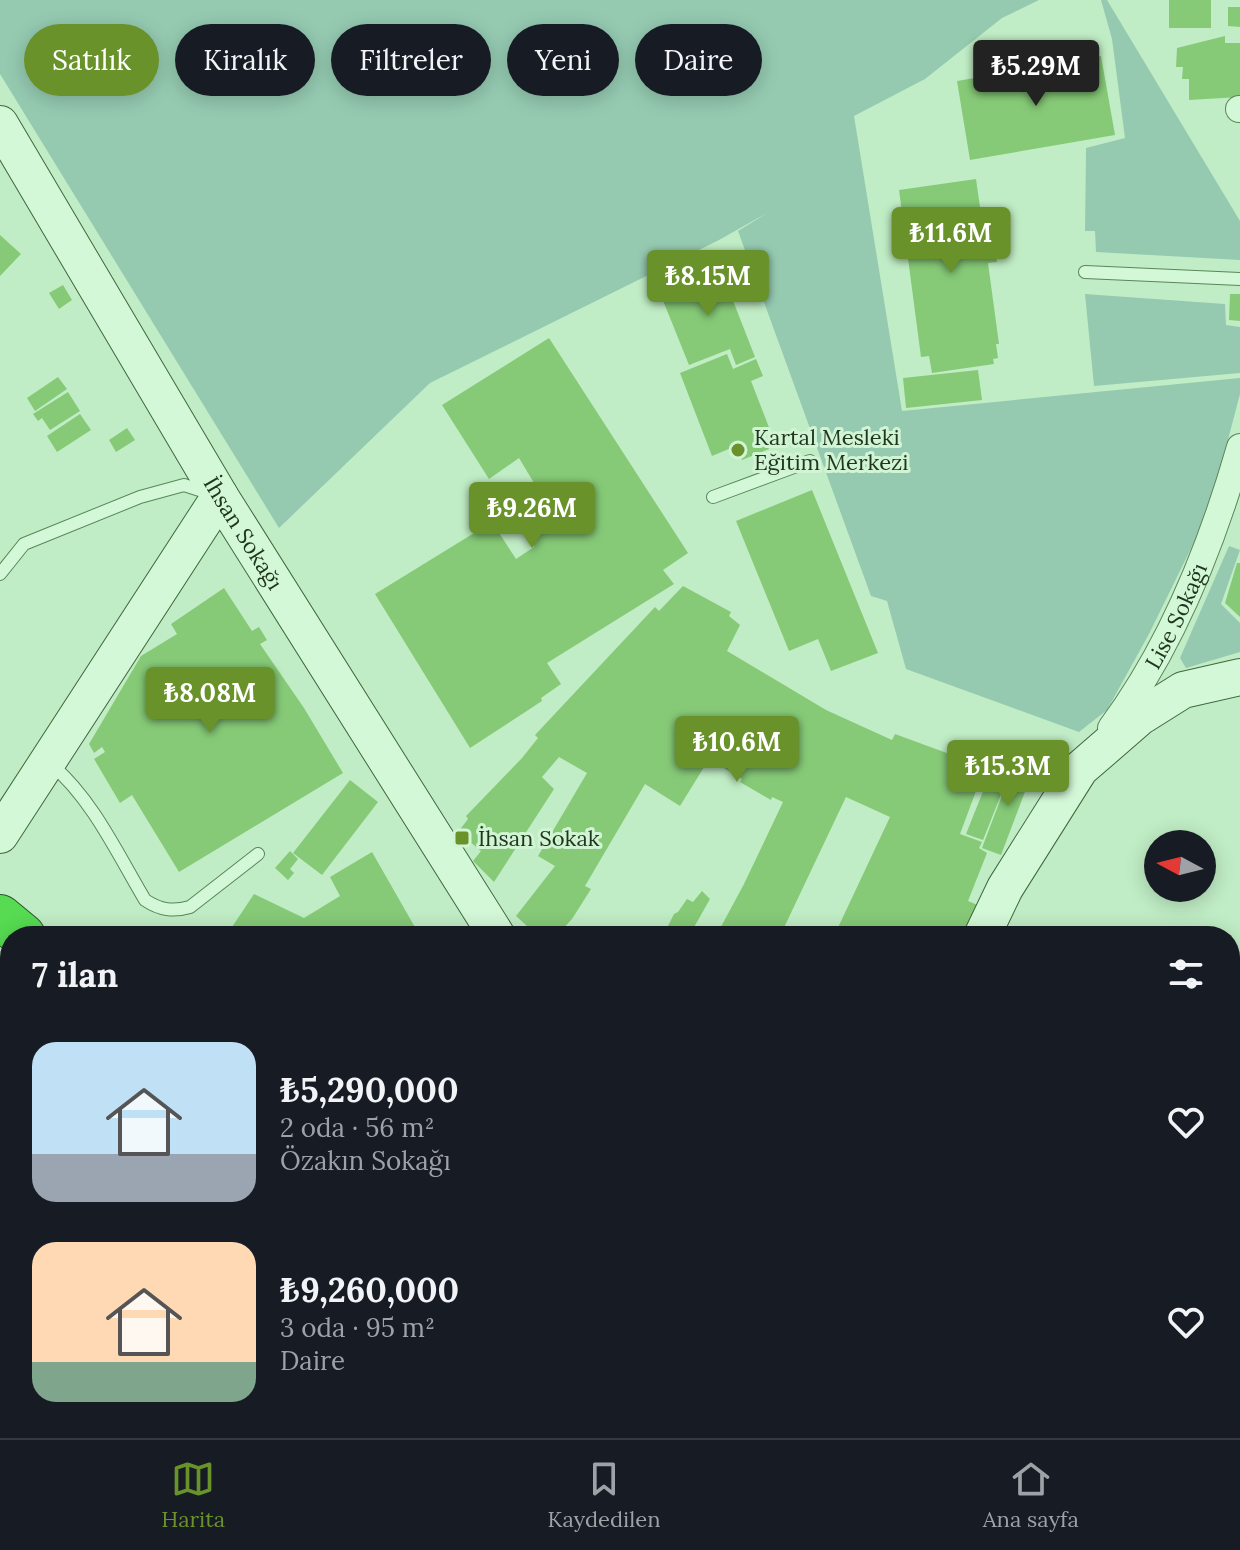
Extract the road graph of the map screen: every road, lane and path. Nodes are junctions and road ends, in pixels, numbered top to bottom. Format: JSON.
{"nodes":[{"id":1,"x":0,"y":124,"type":"edge"},
{"id":2,"x":1085,"y":272,"type":"dead end"},
{"id":3,"x":1240,"y":279,"type":"edge"},
{"id":4,"x":1240,"y":447,"type":"edge"},
{"id":5,"x":810,"y":461,"type":"dead end"},
{"id":6,"x":220,"y":496,"type":"junction"},
{"id":7,"x":713,"y":497,"type":"dead end"},
{"id":8,"x":0,"y":574,"type":"edge"},
{"id":9,"x":1240,"y":677,"type":"edge"},
{"id":10,"x":48,"y":762,"type":"junction"},
{"id":11,"x":1080,"y":769,"type":"junction"},
{"id":12,"x":0,"y":835,"type":"edge"},
{"id":13,"x":258,"y":854,"type":"dead end"},
{"id":14,"x":491,"y":926,"type":"edge"},
{"id":15,"x":987,"y":926,"type":"edge"}],
"edges":[{"from":1,"to":6,"type":"street","name":"İhsan Sokağı"},
{"from":2,"to":3,"type":"lane"},
{"from":4,"to":11,"type":"street","name":"Lise Sokağı"},
{"from":5,"to":7,"type":"lane"},
{"from":6,"to":8,"type":"lane"},
{"from":6,"to":10,"type":"street"},
{"from":6,"to":14,"type":"street","name":"İhsan Sokağı"},
{"from":9,"to":11,"type":"street"},
{"from":10,"to":12,"type":"street"},
{"from":10,"to":13,"type":"lane"},
{"from":11,"to":15,"type":"street"}]}
